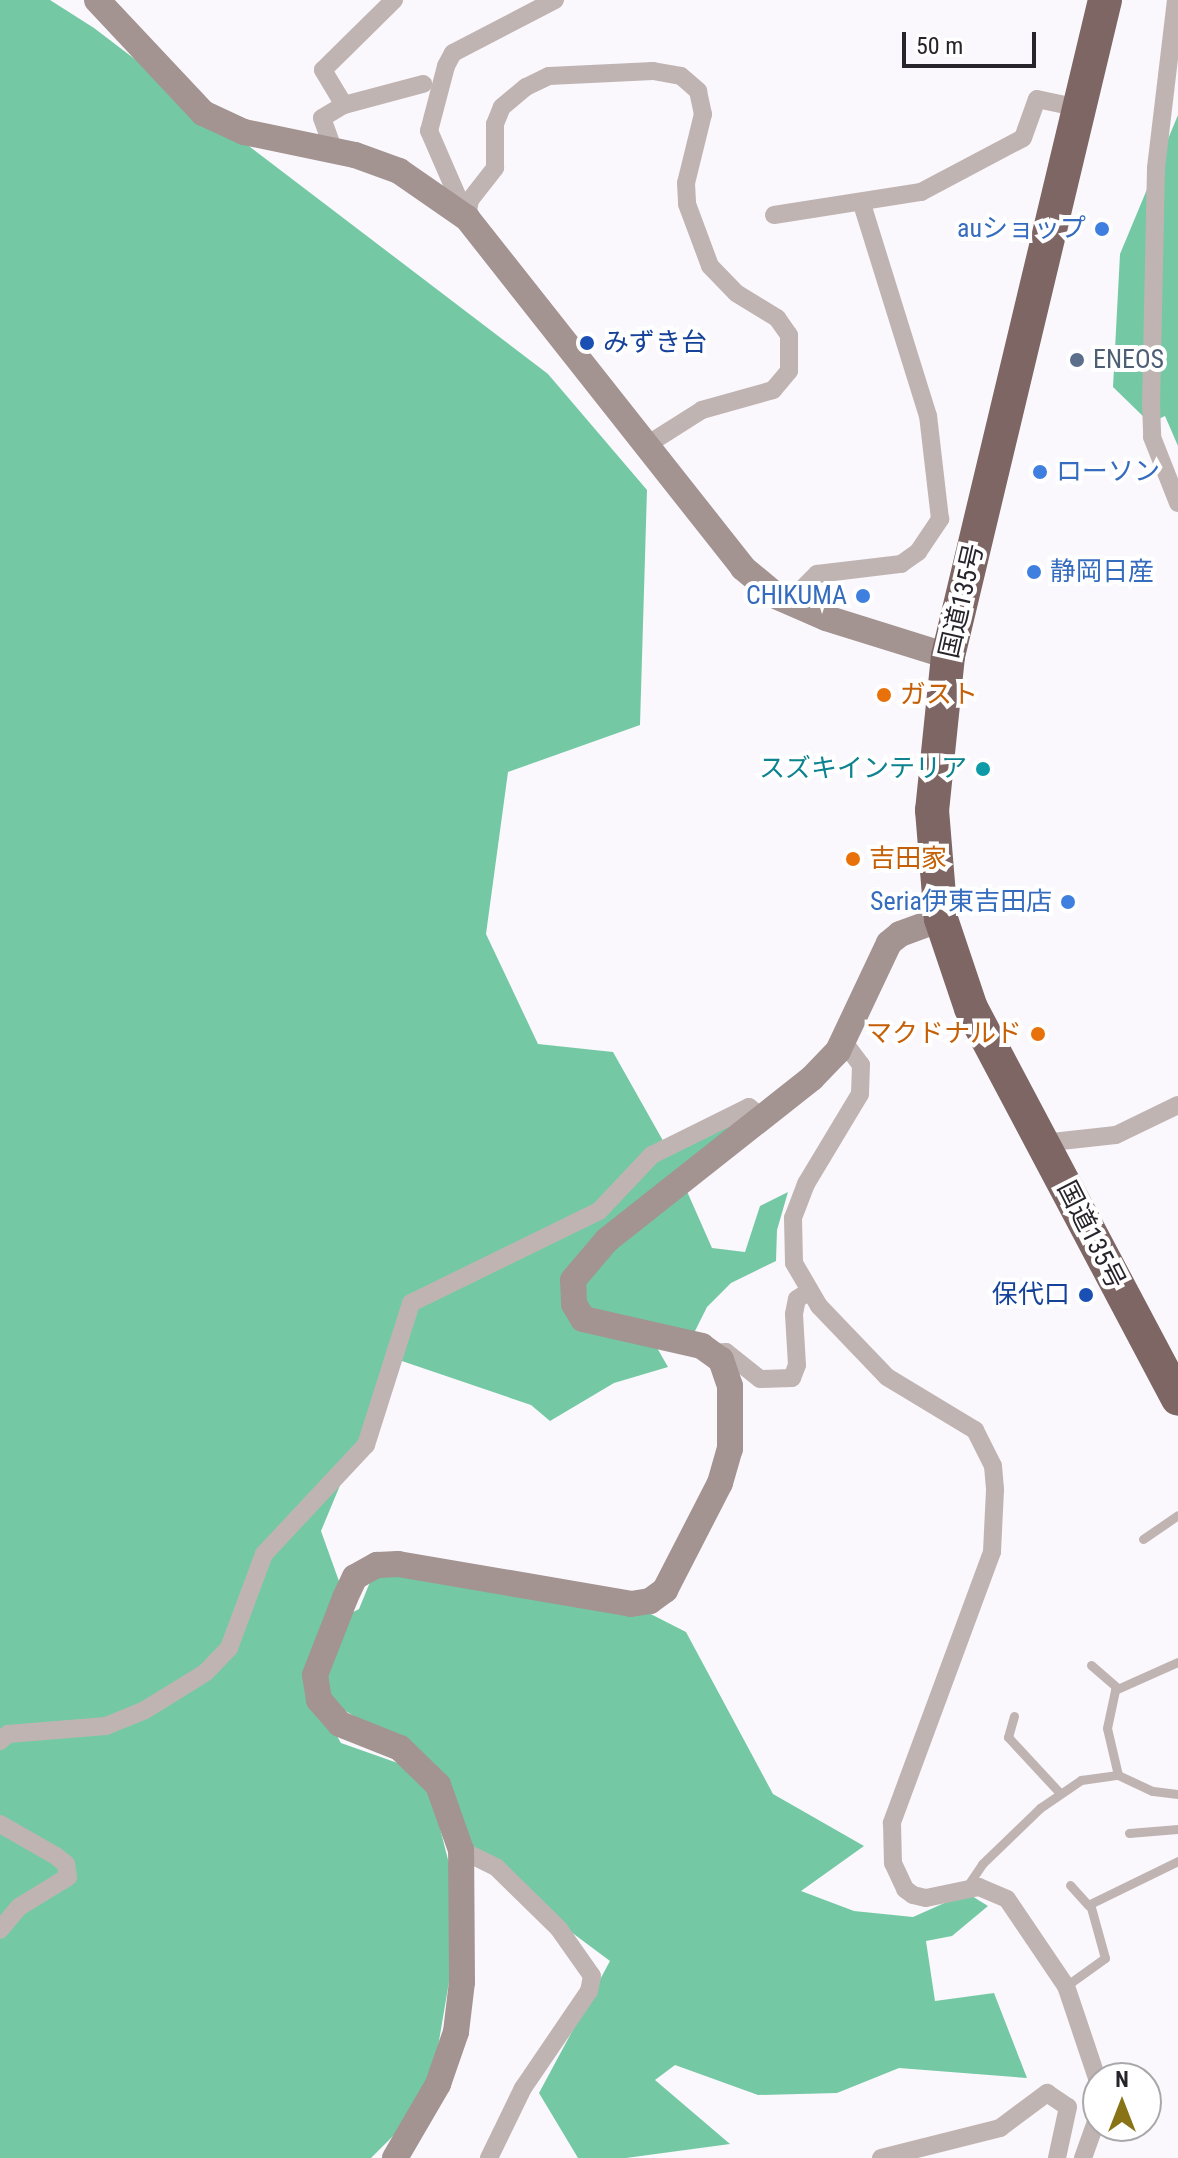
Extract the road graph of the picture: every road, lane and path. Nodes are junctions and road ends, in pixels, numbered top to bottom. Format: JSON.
{"nodes":[{"id":1,"x":97,"y":0,"type":"edge"},
{"id":2,"x":394,"y":0,"type":"edge"},
{"id":3,"x":555,"y":0,"type":"edge"},
{"id":4,"x":1105,"y":0,"type":"edge"},
{"id":5,"x":1176,"y":0,"type":"edge"},
{"id":6,"x":423,"y":84,"type":"dead end"},
{"id":7,"x":344,"y":105,"type":"junction"},
{"id":8,"x":1079,"y":108,"type":"junction"},
{"id":9,"x":334,"y":151,"type":"junction"},
{"id":10,"x":862,"y":204,"type":"junction"},
{"id":11,"x":774,"y":215,"type":"dead end"},
{"id":12,"x":467,"y":218,"type":"junction"},
{"id":13,"x":645,"y":446,"type":"junction"},
{"id":14,"x":1178,"y":503,"type":"edge"},
{"id":15,"x":789,"y":602,"type":"junction"},
{"id":16,"x":948,"y":656,"type":"junction"},
{"id":17,"x":941,"y":919,"type":"junction"},
{"id":18,"x":843,"y":1041,"type":"junction"},
{"id":19,"x":1178,"y":1105,"type":"edge"},
{"id":20,"x":762,"y":1118,"type":"junction"},
{"id":21,"x":1043,"y":1143,"type":"junction"},
{"id":22,"x":808,"y":1292,"type":"junction"},
{"id":23,"x":711,"y":1353,"type":"junction"},
{"id":24,"x":1178,"y":1399,"type":"edge"},
{"id":25,"x":1178,"y":1515,"type":"edge"},
{"id":26,"x":1143,"y":1539,"type":"dead end"},
{"id":27,"x":1178,"y":1662,"type":"edge"},
{"id":28,"x":1091,"y":1665,"type":"dead end"},
{"id":29,"x":1117,"y":1688,"type":"junction"},
{"id":30,"x":1014,"y":1716,"type":"dead end"},
{"id":31,"x":0,"y":1741,"type":"edge"},
{"id":32,"x":1118,"y":1775,"type":"junction"},
{"id":33,"x":1058,"y":1791,"type":"junction"},
{"id":34,"x":1178,"y":1794,"type":"edge"},
{"id":35,"x":0,"y":1824,"type":"edge"},
{"id":36,"x":1178,"y":1829,"type":"edge"},
{"id":37,"x":1129,"y":1833,"type":"dead end"},
{"id":38,"x":461,"y":1850,"type":"junction"},
{"id":39,"x":1178,"y":1861,"type":"edge"},
{"id":40,"x":1070,"y":1885,"type":"dead end"},
{"id":41,"x":966,"y":1888,"type":"junction"},
{"id":42,"x":1089,"y":1906,"type":"junction"},
{"id":43,"x":0,"y":1930,"type":"edge"},
{"id":44,"x":1066,"y":1986,"type":"junction"},
{"id":45,"x":1092,"y":2062,"type":"edge"},
{"id":46,"x":395,"y":2158,"type":"edge"},
{"id":47,"x":489,"y":2158,"type":"edge"},
{"id":48,"x":881,"y":2158,"type":"edge"},
{"id":49,"x":1057,"y":2158,"type":"edge"}],
"edges":[{"from":1,"to":9,"type":"street"},
{"from":2,"to":7,"type":"street"},
{"from":3,"to":12,"type":"street"},
{"from":4,"to":8,"type":"highway","name":"国道135号"},
{"from":5,"to":14,"type":"street"},
{"from":6,"to":7,"type":"street"},
{"from":7,"to":9,"type":"street"},
{"from":8,"to":10,"type":"street"},
{"from":8,"to":16,"type":"highway","name":"国道135号"},
{"from":9,"to":12,"type":"street"},
{"from":10,"to":11,"type":"street"},
{"from":10,"to":15,"type":"street"},
{"from":12,"to":13,"type":"street"},
{"from":12,"to":13,"type":"street"},
{"from":13,"to":15,"type":"street"},
{"from":15,"to":16,"type":"street"},
{"from":16,"to":17,"type":"highway","name":"国道135号"},
{"from":17,"to":18,"type":"street"},
{"from":17,"to":21,"type":"highway","name":"国道135号"},
{"from":18,"to":20,"type":"street"},
{"from":18,"to":22,"type":"street"},
{"from":19,"to":21,"type":"street"},
{"from":20,"to":23,"type":"street"},
{"from":20,"to":31,"type":"street"},
{"from":21,"to":24,"type":"highway","name":"国道135号"},
{"from":22,"to":23,"type":"street"},
{"from":22,"to":41,"type":"street"},
{"from":23,"to":38,"type":"street"},
{"from":25,"to":26,"type":"lane"},
{"from":27,"to":29,"type":"lane"},
{"from":28,"to":29,"type":"lane"},
{"from":29,"to":32,"type":"lane"},
{"from":30,"to":33,"type":"lane"},
{"from":32,"to":33,"type":"lane"},
{"from":32,"to":34,"type":"lane"},
{"from":33,"to":41,"type":"lane"},
{"from":35,"to":43,"type":"street"},
{"from":36,"to":37,"type":"lane"},
{"from":38,"to":46,"type":"street"},
{"from":38,"to":47,"type":"street"},
{"from":39,"to":42,"type":"lane"},
{"from":40,"to":42,"type":"lane"},
{"from":41,"to":44,"type":"street"},
{"from":42,"to":44,"type":"lane"},
{"from":44,"to":45,"type":"street"},
{"from":48,"to":49,"type":"street"}]}
